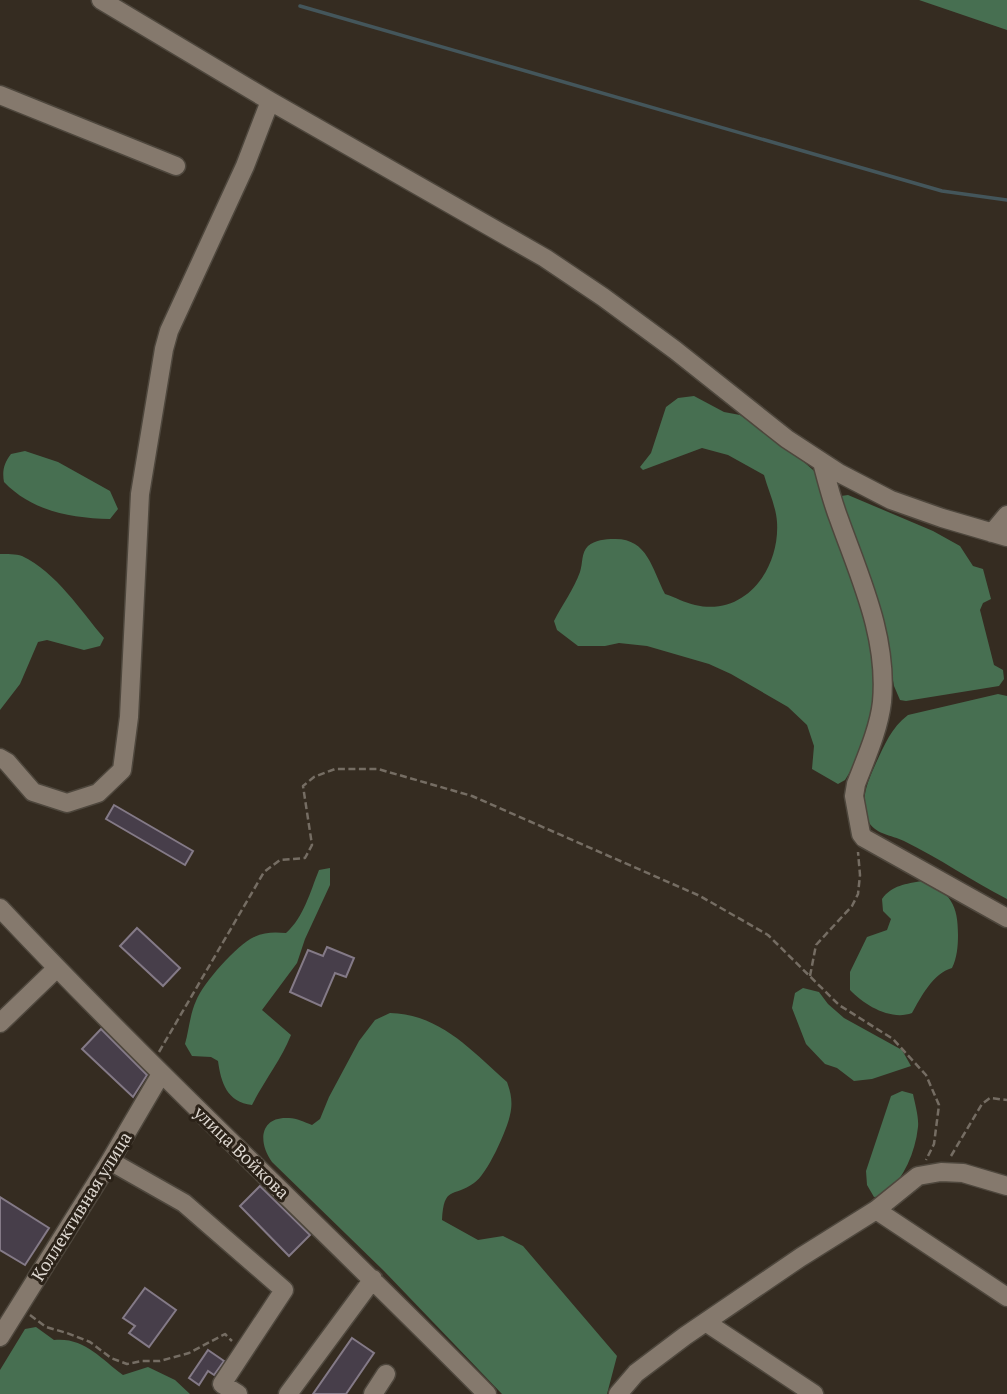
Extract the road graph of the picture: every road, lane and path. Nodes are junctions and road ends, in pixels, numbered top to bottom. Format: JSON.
{"nodes":[{"id":1,"x":111,"y":3,"type":"edge"},
{"id":2,"x":0,"y":95,"type":"edge"},
{"id":3,"x":270,"y":101,"type":"junction"},
{"id":4,"x":176,"y":166,"type":"dead end"},
{"id":5,"x":822,"y":462,"type":"junction"},
{"id":6,"x":1007,"y":515,"type":"edge"},
{"id":7,"x":1000,"y":535,"type":"edge"},
{"id":8,"x":0,"y":758,"type":"edge"},
{"id":9,"x":861,"y":834,"type":"junction"},
{"id":10,"x":0,"y":908,"type":"edge"},
{"id":11,"x":1007,"y":918,"type":"edge"},
{"id":12,"x":57,"y":968,"type":"junction"},
{"id":13,"x":810,"y":976,"type":"junction"},
{"id":14,"x":0,"y":1023,"type":"edge"},
{"id":15,"x":156,"y":1069,"type":"junction"},
{"id":16,"x":1007,"y":1100,"type":"edge"},
{"id":17,"x":110,"y":1161,"type":"junction"},
{"id":18,"x":942,"y":1172,"type":"junction"},
{"id":19,"x":918,"y":1176,"type":"junction"},
{"id":20,"x":1007,"y":1186,"type":"edge"},
{"id":21,"x":876,"y":1210,"type":"junction"},
{"id":22,"x":373,"y":1279,"type":"junction"},
{"id":23,"x":1007,"y":1297,"type":"edge"},
{"id":24,"x":20,"y":1306,"type":"junction"},
{"id":25,"x":707,"y":1323,"type":"junction"},
{"id":26,"x":0,"y":1338,"type":"edge"},
{"id":27,"x":244,"y":1351,"type":"junction"},
{"id":28,"x":386,"y":1374,"type":"dead end"},
{"id":29,"x":238,"y":1394,"type":"edge"},
{"id":30,"x":288,"y":1394,"type":"edge"},
{"id":31,"x":373,"y":1394,"type":"edge"},
{"id":32,"x":486,"y":1394,"type":"edge"},
{"id":33,"x":618,"y":1394,"type":"edge"},
{"id":34,"x":814,"y":1394,"type":"edge"}],
"edges":[{"from":1,"to":3,"type":"street"},
{"from":2,"to":4,"type":"street"},
{"from":3,"to":5,"type":"street"},
{"from":3,"to":8,"type":"street"},
{"from":5,"to":7,"type":"street"},
{"from":5,"to":9,"type":"street"},
{"from":6,"to":7,"type":"street"},
{"from":9,"to":11,"type":"street"},
{"from":9,"to":13,"type":"path"},
{"from":10,"to":12,"type":"street","name":"улица Войкова"},
{"from":12,"to":14,"type":"street"},
{"from":12,"to":15,"type":"street","name":"улица Войкова"},
{"from":13,"to":15,"type":"path"},
{"from":13,"to":19,"type":"path"},
{"from":15,"to":17,"type":"street","name":"Коллективная улица"},
{"from":15,"to":22,"type":"street","name":"улица Войкова"},
{"from":16,"to":18,"type":"path"},
{"from":17,"to":24,"type":"street","name":"Коллективная улица"},
{"from":17,"to":27,"type":"street"},
{"from":18,"to":19,"type":"street"},
{"from":18,"to":20,"type":"street"},
{"from":19,"to":21,"type":"street"},
{"from":21,"to":23,"type":"street"},
{"from":21,"to":25,"type":"street"},
{"from":22,"to":30,"type":"street"},
{"from":22,"to":32,"type":"street","name":"улица Войкова"},
{"from":24,"to":26,"type":"street","name":"Коллективная улица"},
{"from":24,"to":27,"type":"path"},
{"from":25,"to":33,"type":"street"},
{"from":25,"to":34,"type":"street"},
{"from":27,"to":29,"type":"street"},
{"from":28,"to":31,"type":"street"}]}
